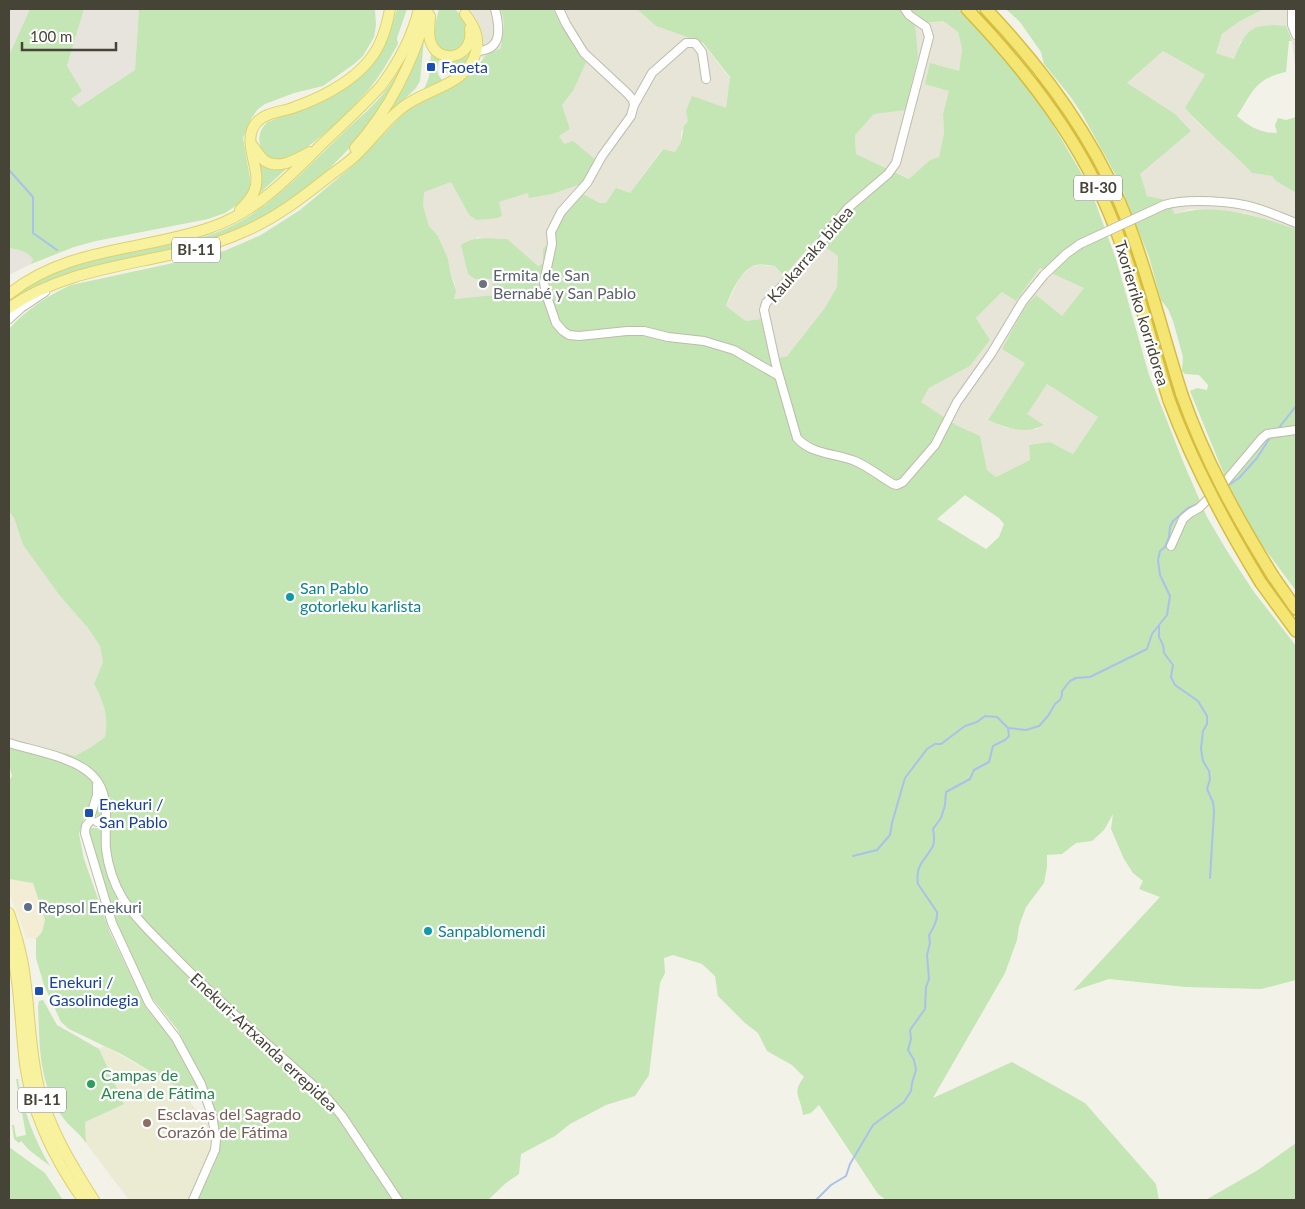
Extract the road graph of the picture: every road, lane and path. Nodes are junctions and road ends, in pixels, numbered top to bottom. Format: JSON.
{"nodes":[{"id":1,"x":382,"y":9,"type":"edge"},
{"id":2,"x":390,"y":9,"type":"edge"},
{"id":3,"x":418,"y":9,"type":"edge"},
{"id":4,"x":429,"y":9,"type":"edge"},
{"id":5,"x":495,"y":9,"type":"edge"},
{"id":6,"x":559,"y":9,"type":"edge"},
{"id":7,"x":905,"y":9,"type":"edge"},
{"id":8,"x":967,"y":9,"type":"edge"},
{"id":9,"x":986,"y":9,"type":"edge"},
{"id":10,"x":1292,"y":9,"type":"edge"},
{"id":11,"x":463,"y":11,"type":"edge"},
{"id":12,"x":385,"y":23,"type":"junction"},
{"id":13,"x":1296,"y":35,"type":"edge"},
{"id":14,"x":476,"y":51,"type":"junction"},
{"id":15,"x":706,"y":79,"type":"dead end"},
{"id":16,"x":634,"y":105,"type":"junction"},
{"id":17,"x":251,"y":144,"type":"junction"},
{"id":18,"x":319,"y":147,"type":"junction"},
{"id":19,"x":322,"y":183,"type":"junction"},
{"id":20,"x":235,"y":217,"type":"junction"},
{"id":21,"x":1296,"y":223,"type":"edge"},
{"id":22,"x":57,"y":283,"type":"junction"},
{"id":23,"x":9,"y":292,"type":"edge"},
{"id":24,"x":9,"y":308,"type":"edge"},
{"id":25,"x":9,"y":319,"type":"edge"},
{"id":26,"x":779,"y":376,"type":"junction"},
{"id":27,"x":1296,"y":430,"type":"edge"},
{"id":28,"x":1171,"y":546,"type":"dead end"},
{"id":29,"x":1296,"y":609,"type":"edge"},
{"id":30,"x":1296,"y":631,"type":"edge"},
{"id":31,"x":9,"y":743,"type":"edge"},
{"id":32,"x":97,"y":780,"type":"junction"},
{"id":33,"x":106,"y":817,"type":"junction"},
{"id":34,"x":93,"y":819,"type":"junction"},
{"id":35,"x":106,"y":827,"type":"junction"},
{"id":36,"x":9,"y":913,"type":"edge"},
{"id":37,"x":9,"y":939,"type":"edge"},
{"id":38,"x":83,"y":1200,"type":"edge"},
{"id":39,"x":94,"y":1200,"type":"edge"},
{"id":40,"x":193,"y":1200,"type":"edge"},
{"id":41,"x":398,"y":1200,"type":"edge"}],
"edges":[{"from":1,"to":12,"type":"main road"},
{"from":2,"to":12,"type":"main road"},
{"from":3,"to":18,"type":"main road","number":"BI-11"},
{"from":4,"to":11,"type":"main road"},
{"from":4,"to":19,"type":"main road","number":"BI-11"},
{"from":5,"to":14,"type":"street"},
{"from":6,"to":16,"type":"street"},
{"from":7,"to":26,"type":"street","name":"Kaukarraka bidea"},
{"from":8,"to":30,"type":"highway","name":"Txorierriko korridorea","number":"BI-30","bridge":true},
{"from":9,"to":29,"type":"highway","name":"Txorierriko korridorea","number":"BI-30","bridge":true},
{"from":10,"to":13,"type":"street"},
{"from":11,"to":14,"type":"main road"},
{"from":12,"to":17,"type":"main road"},
{"from":14,"to":19,"type":"main road"},
{"from":15,"to":16,"type":"street"},
{"from":16,"to":26,"type":"street"},
{"from":17,"to":18,"type":"main road"},
{"from":17,"to":20,"type":"main road"},
{"from":18,"to":20,"type":"main road","number":"BI-11"},
{"from":19,"to":22,"type":"main road","number":"BI-11"},
{"from":20,"to":23,"type":"main road","number":"BI-11"},
{"from":21,"to":26,"type":"street","name":"Kaukarraka bidea","bridge":true},
{"from":22,"to":24,"type":"main road","number":"BI-11"},
{"from":22,"to":25,"type":"street"},
{"from":27,"to":28,"type":"street"},
{"from":31,"to":32,"type":"street"},
{"from":32,"to":33,"type":"street","name":"Enekuri-Artxanda errepidea"},
{"from":32,"to":34,"type":"street"},
{"from":33,"to":34,"type":"street"},
{"from":33,"to":35,"type":"street","name":"Enekuri-Artxanda errepidea"},
{"from":34,"to":35,"type":"street"},
{"from":34,"to":40,"type":"street"},
{"from":35,"to":41,"type":"street","name":"Enekuri-Artxanda errepidea"},
{"from":36,"to":39,"type":"main road","number":"BI-11"},
{"from":37,"to":38,"type":"main road","number":"BI-11"}]}
